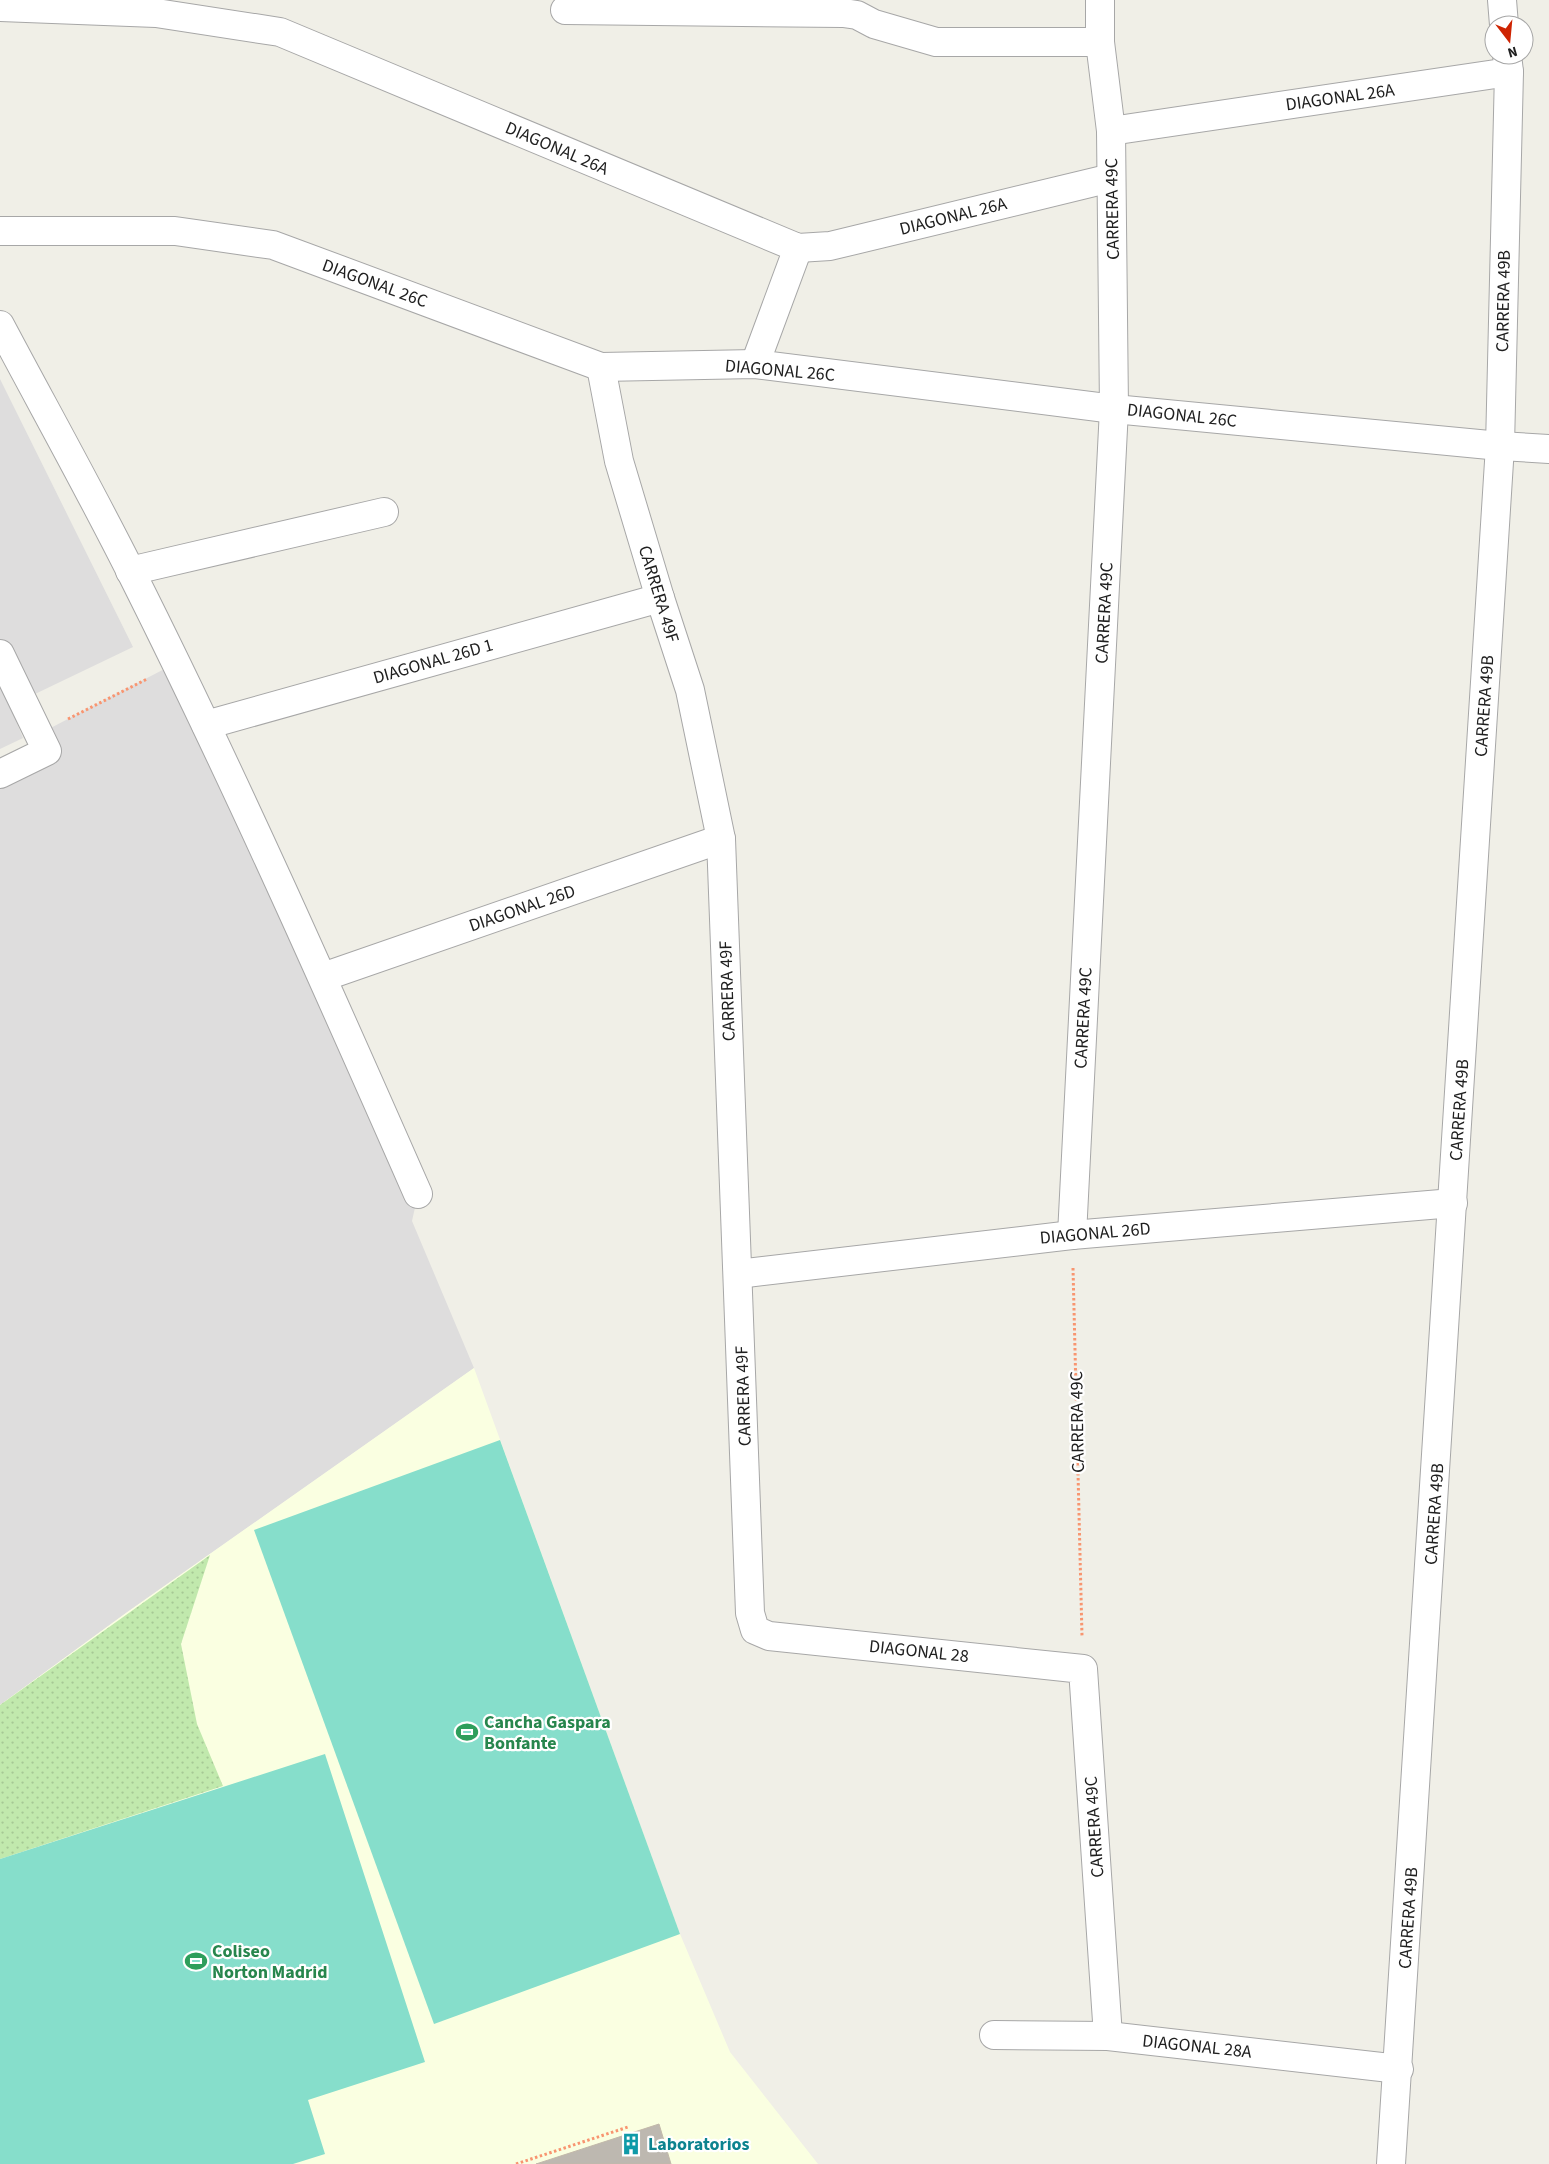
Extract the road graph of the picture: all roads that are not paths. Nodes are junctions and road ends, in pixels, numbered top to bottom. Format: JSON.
{"nodes":[{"id":1,"x":1100,"y":0,"type":"edge"},
{"id":2,"x":1502,"y":0,"type":"edge"},
{"id":3,"x":0,"y":7,"type":"edge"},
{"id":4,"x":565,"y":10,"type":"dead end"},
{"id":5,"x":1503,"y":15,"type":"edge"},
{"id":6,"x":1100,"y":42,"type":"junction"},
{"id":7,"x":1496,"y":65,"type":"edge"},
{"id":8,"x":1508,"y":65,"type":"edge"},
{"id":9,"x":1111,"y":131,"type":"junction"},
{"id":10,"x":1111,"y":178,"type":"junction"},
{"id":11,"x":0,"y":231,"type":"edge"},
{"id":12,"x":798,"y":248,"type":"junction"},
{"id":13,"x":0,"y":326,"type":"edge"},
{"id":14,"x":755,"y":364,"type":"junction"},
{"id":15,"x":601,"y":367,"type":"junction"},
{"id":16,"x":1114,"y":408,"type":"junction"},
{"id":17,"x":1500,"y":446,"type":"junction"},
{"id":18,"x":1549,"y":449,"type":"edge"},
{"id":19,"x":384,"y":512,"type":"dead end"},
{"id":20,"x":130,"y":571,"type":"junction"},
{"id":21,"x":660,"y":598,"type":"junction"},
{"id":22,"x":0,"y":654,"type":"edge"},
{"id":23,"x":206,"y":725,"type":"junction"},
{"id":24,"x":0,"y":774,"type":"edge"},
{"id":25,"x":721,"y":839,"type":"junction"},
{"id":26,"x":323,"y":977,"type":"junction"},
{"id":27,"x":418,"y":1194,"type":"dead end"},
{"id":28,"x":1453,"y":1203,"type":"junction"},
{"id":29,"x":1072,"y":1234,"type":"junction"},
{"id":30,"x":738,"y":1274,"type":"junction"},
{"id":31,"x":755,"y":1630,"type":"joint"},
{"id":32,"x":1083,"y":1669,"type":"joint"},
{"id":33,"x":994,"y":2035,"type":"dead end"},
{"id":34,"x":1108,"y":2036,"type":"junction"},
{"id":35,"x":1399,"y":2069,"type":"junction"},
{"id":36,"x":1391,"y":2164,"type":"edge"}],
"edges":[{"from":1,"to":6,"type":"street","name":"CARRERA 49C"},
{"from":2,"to":5,"type":"street"},
{"from":3,"to":12,"type":"street","name":"DIAGONAL 26A"},
{"from":4,"to":6,"type":"street"},
{"from":6,"to":9,"type":"street","name":"CARRERA 49C"},
{"from":7,"to":9,"type":"street","name":"DIAGONAL 26A"},
{"from":8,"to":17,"type":"street","name":"CARRERA 49B"},
{"from":9,"to":10,"type":"street","name":"CARRERA 49C"},
{"from":10,"to":12,"type":"street","name":"DIAGONAL 26A"},
{"from":10,"to":16,"type":"street","name":"CARRERA 49C"},
{"from":11,"to":15,"type":"street","name":"DIAGONAL 26C"},
{"from":12,"to":14,"type":"street"},
{"from":13,"to":20,"type":"street"},
{"from":14,"to":15,"type":"street","name":"DIAGONAL 26C"},
{"from":14,"to":16,"type":"street","name":"DIAGONAL 26C"},
{"from":15,"to":21,"type":"street","name":"CARRERA 49F"},
{"from":16,"to":17,"type":"street","name":"DIAGONAL 26C"},
{"from":16,"to":29,"type":"street","name":"CARRERA 49C"},
{"from":17,"to":18,"type":"street","name":"DIAGONAL 26C"},
{"from":17,"to":28,"type":"street","name":"CARRERA 49B"},
{"from":19,"to":20,"type":"street"},
{"from":20,"to":23,"type":"street"},
{"from":21,"to":23,"type":"street","name":"DIAGONAL 26D 1"},
{"from":21,"to":25,"type":"street","name":"CARRERA 49F"},
{"from":22,"to":24,"type":"street"},
{"from":23,"to":26,"type":"street"},
{"from":25,"to":26,"type":"street","name":"DIAGONAL 26D"},
{"from":25,"to":30,"type":"street","name":"CARRERA 49F"},
{"from":26,"to":27,"type":"street"},
{"from":28,"to":29,"type":"street","name":"DIAGONAL 26D"},
{"from":28,"to":35,"type":"street","name":"CARRERA 49B"},
{"from":29,"to":30,"type":"street","name":"DIAGONAL 26D"},
{"from":30,"to":31,"type":"street","name":"CARRERA 49F"},
{"from":31,"to":32,"type":"street","name":"DIAGONAL 28"},
{"from":32,"to":34,"type":"street","name":"CARRERA 49C"},
{"from":33,"to":34,"type":"street","name":"DIAGONAL 28A"},
{"from":34,"to":35,"type":"street","name":"DIAGONAL 28A"},
{"from":35,"to":36,"type":"street","name":"CARRERA 49B"}]}
